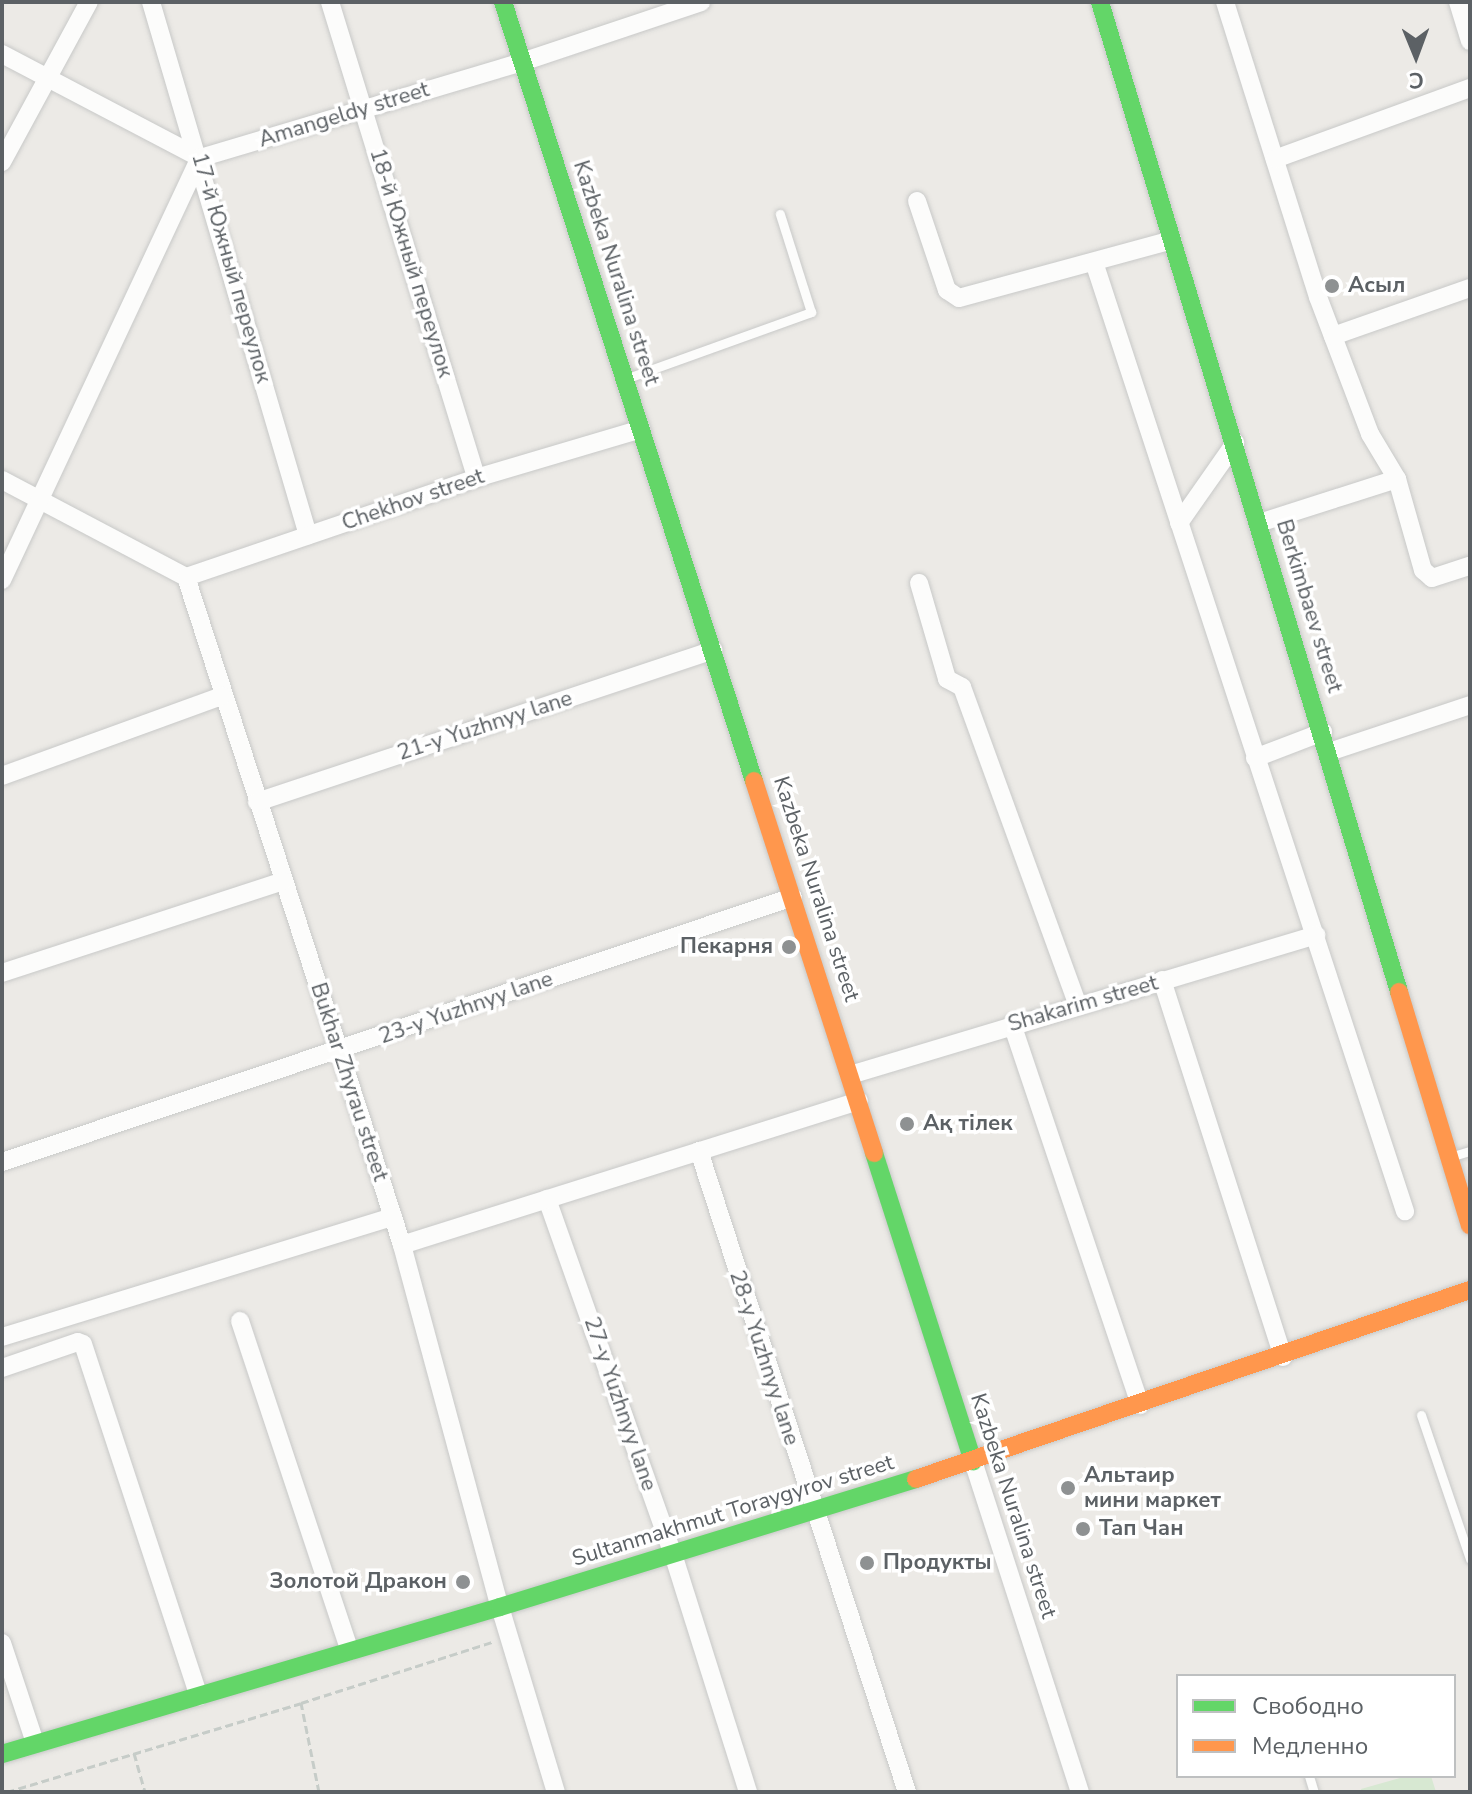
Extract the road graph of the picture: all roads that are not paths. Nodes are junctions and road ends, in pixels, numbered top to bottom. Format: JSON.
{"nodes":[{"id":1,"x":89,"y":2,"type":"edge"},
{"id":2,"x":151,"y":2,"type":"edge"},
{"id":3,"x":330,"y":2,"type":"edge"},
{"id":4,"x":503,"y":2,"type":"edge"},
{"id":5,"x":1100,"y":2,"type":"edge"},
{"id":6,"x":1225,"y":2,"type":"edge"},
{"id":7,"x":1458,"y":2,"type":"edge"},
{"id":8,"x":694,"y":3,"type":"edge"},
{"id":9,"x":1470,"y":41,"type":"edge"},
{"id":10,"x":2,"y":54,"type":"edge"},
{"id":11,"x":522,"y":62,"type":"junction"},
{"id":12,"x":45,"y":79,"type":"junction"},
{"id":13,"x":1470,"y":88,"type":"edge"},
{"id":14,"x":364,"y":109,"type":"junction"},
{"id":15,"x":200,"y":158,"type":"junction"},
{"id":16,"x":1275,"y":159,"type":"junction"},
{"id":17,"x":2,"y":162,"type":"edge"},
{"id":18,"x":917,"y":201,"type":"dead end"},
{"id":19,"x":780,"y":214,"type":"dead end"},
{"id":20,"x":1172,"y":240,"type":"junction"},
{"id":21,"x":1094,"y":262,"type":"junction"},
{"id":22,"x":1470,"y":288,"type":"edge"},
{"id":23,"x":1333,"y":336,"type":"junction"},
{"id":24,"x":625,"y":379,"type":"junction"},
{"id":25,"x":641,"y":429,"type":"junction"},
{"id":26,"x":1235,"y":443,"type":"junction"},
{"id":27,"x":476,"y":478,"type":"junction"},
{"id":28,"x":1397,"y":479,"type":"junction"},
{"id":29,"x":2,"y":480,"type":"edge"},
{"id":30,"x":42,"y":498,"type":"junction"},
{"id":31,"x":1179,"y":523,"type":"junction"},
{"id":32,"x":1259,"y":523,"type":"junction"},
{"id":33,"x":308,"y":535,"type":"junction"},
{"id":34,"x":1470,"y":566,"type":"edge"},
{"id":35,"x":186,"y":577,"type":"junction"},
{"id":36,"x":2,"y":580,"type":"edge"},
{"id":37,"x":919,"y":583,"type":"dead end"},
{"id":38,"x":713,"y":650,"type":"junction"},
{"id":39,"x":222,"y":696,"type":"junction"},
{"id":40,"x":1470,"y":705,"type":"edge"},
{"id":41,"x":1323,"y":732,"type":"junction"},
{"id":42,"x":1329,"y":752,"type":"junction"},
{"id":43,"x":1255,"y":758,"type":"junction"},
{"id":44,"x":2,"y":776,"type":"edge"},
{"id":45,"x":257,"y":802,"type":"junction"},
{"id":46,"x":283,"y":881,"type":"junction"},
{"id":47,"x":793,"y":897,"type":"junction"},
{"id":48,"x":1316,"y":935,"type":"junction"},
{"id":49,"x":2,"y":973,"type":"edge"},
{"id":50,"x":1162,"y":980,"type":"junction"},
{"id":51,"x":1078,"y":1005,"type":"junction"},
{"id":52,"x":1012,"y":1024,"type":"junction"},
{"id":53,"x":338,"y":1051,"type":"junction"},
{"id":54,"x":850,"y":1075,"type":"junction"},
{"id":55,"x":859,"y":1101,"type":"junction"},
{"id":56,"x":699,"y":1151,"type":"junction"},
{"id":57,"x":1470,"y":1151,"type":"edge"},
{"id":58,"x":1450,"y":1157,"type":"junction"},
{"id":59,"x":2,"y":1162,"type":"edge"},
{"id":60,"x":547,"y":1199,"type":"junction"},
{"id":61,"x":1405,"y":1211,"type":"dead end"},
{"id":62,"x":393,"y":1217,"type":"junction"},
{"id":63,"x":1470,"y":1225,"type":"edge"},
{"id":64,"x":402,"y":1245,"type":"junction"},
{"id":65,"x":1470,"y":1290,"type":"edge"},
{"id":66,"x":240,"y":1321,"type":"dead end"},
{"id":67,"x":2,"y":1337,"type":"edge"},
{"id":68,"x":1283,"y":1357,"type":"junction"},
{"id":69,"x":2,"y":1368,"type":"edge"},
{"id":70,"x":1140,"y":1405,"type":"junction"},
{"id":71,"x":1421,"y":1415,"type":"dead end"},
{"id":72,"x":973,"y":1461,"type":"junction"},
{"id":73,"x":813,"y":1512,"type":"junction"},
{"id":74,"x":673,"y":1554,"type":"junction"},
{"id":75,"x":1470,"y":1559,"type":"edge"},
{"id":76,"x":500,"y":1607,"type":"junction"},
{"id":77,"x":2,"y":1643,"type":"edge"},
{"id":78,"x":350,"y":1651,"type":"junction"},
{"id":79,"x":8,"y":1677,"type":"edge"},
{"id":80,"x":199,"y":1696,"type":"junction"},
{"id":81,"x":35,"y":1743,"type":"junction"},
{"id":82,"x":2,"y":1754,"type":"edge"},
{"id":83,"x":556,"y":1792,"type":"edge"},
{"id":84,"x":748,"y":1792,"type":"edge"},
{"id":85,"x":907,"y":1792,"type":"edge"},
{"id":86,"x":1080,"y":1792,"type":"edge"}],
"edges":[{"from":1,"to":12,"type":"street"},
{"from":2,"to":15,"type":"street","name":"17-й Южный переулок"},
{"from":3,"to":14,"type":"street","name":"18-й Южный переулок"},
{"from":4,"to":11,"type":"street","name":"Kazbeka Nuralina street"},
{"from":5,"to":20,"type":"street","name":"Berkimbaev street"},
{"from":6,"to":16,"type":"street"},
{"from":7,"to":9,"type":"street"},
{"from":8,"to":11,"type":"street","name":"Amangeldy street"},
{"from":10,"to":12,"type":"street"},
{"from":11,"to":14,"type":"street","name":"Amangeldy street"},
{"from":11,"to":24,"type":"street","name":"Kazbeka Nuralina street"},
{"from":12,"to":15,"type":"street"},
{"from":12,"to":17,"type":"street"},
{"from":13,"to":16,"type":"street"},
{"from":14,"to":15,"type":"street","name":"Amangeldy street"},
{"from":14,"to":27,"type":"street","name":"18-й Южный переулок"},
{"from":15,"to":30,"type":"street"},
{"from":15,"to":33,"type":"street","name":"17-й Южный переулок"},
{"from":16,"to":23,"type":"street"},
{"from":18,"to":21,"type":"street"},
{"from":19,"to":24,"type":"lane"},
{"from":20,"to":21,"type":"street"},
{"from":20,"to":26,"type":"street","name":"Berkimbaev street"},
{"from":21,"to":31,"type":"street"},
{"from":22,"to":23,"type":"street"},
{"from":23,"to":28,"type":"street"},
{"from":24,"to":25,"type":"street","name":"Kazbeka Nuralina street"},
{"from":25,"to":27,"type":"street","name":"Chekhov street"},
{"from":25,"to":38,"type":"street","name":"Kazbeka Nuralina street"},
{"from":26,"to":31,"type":"street"},
{"from":26,"to":32,"type":"street","name":"Berkimbaev street"},
{"from":27,"to":33,"type":"street","name":"Chekhov street"},
{"from":28,"to":32,"type":"street"},
{"from":28,"to":34,"type":"street"},
{"from":29,"to":30,"type":"street"},
{"from":30,"to":35,"type":"street"},
{"from":30,"to":36,"type":"street"},
{"from":31,"to":43,"type":"street"},
{"from":32,"to":41,"type":"street","name":"Berkimbaev street"},
{"from":33,"to":35,"type":"street","name":"Chekhov street"},
{"from":35,"to":39,"type":"street","name":"Bukhar Zhyrau street"},
{"from":37,"to":51,"type":"street"},
{"from":38,"to":45,"type":"street","name":"21-y Yuzhnyy lane"},
{"from":38,"to":47,"type":"street","name":"Kazbeka Nuralina street"},
{"from":39,"to":44,"type":"street"},
{"from":39,"to":45,"type":"street","name":"Bukhar Zhyrau street"},
{"from":40,"to":42,"type":"street"},
{"from":41,"to":42,"type":"street","name":"Berkimbaev street"},
{"from":41,"to":43,"type":"street"},
{"from":42,"to":58,"type":"street","name":"Berkimbaev street"},
{"from":43,"to":48,"type":"street"},
{"from":45,"to":46,"type":"street","name":"Bukhar Zhyrau street"},
{"from":46,"to":49,"type":"street"},
{"from":46,"to":53,"type":"street","name":"Bukhar Zhyrau street"},
{"from":47,"to":53,"type":"street","name":"23-y Yuzhnyy lane"},
{"from":47,"to":54,"type":"street","name":"Kazbeka Nuralina street"},
{"from":48,"to":50,"type":"street","name":"Shakarim street"},
{"from":48,"to":61,"type":"street"},
{"from":50,"to":51,"type":"street","name":"Shakarim street"},
{"from":50,"to":68,"type":"street"},
{"from":51,"to":52,"type":"street","name":"Shakarim street"},
{"from":52,"to":54,"type":"street","name":"Shakarim street"},
{"from":52,"to":70,"type":"street"},
{"from":53,"to":59,"type":"street","name":"23-y Yuzhnyy lane"},
{"from":53,"to":62,"type":"street","name":"Bukhar Zhyrau street"},
{"from":54,"to":55,"type":"street","name":"Kazbeka Nuralina street"},
{"from":55,"to":56,"type":"street"},
{"from":55,"to":72,"type":"street","name":"Kazbeka Nuralina street"},
{"from":56,"to":60,"type":"street"},
{"from":56,"to":73,"type":"street","name":"28-y Yuzhnyy lane"},
{"from":57,"to":58,"type":"lane"},
{"from":58,"to":63,"type":"street","name":"Berkimbaev street"},
{"from":60,"to":64,"type":"street"},
{"from":60,"to":74,"type":"street","name":"27-y Yuzhnyy lane"},
{"from":62,"to":64,"type":"street","name":"Bukhar Zhyrau street"},
{"from":62,"to":67,"type":"street"},
{"from":64,"to":76,"type":"street","name":"Bukhar Zhyrau street"},
{"from":65,"to":68,"type":"street","name":"Sultanmakhmut Toraygyrov street"},
{"from":66,"to":78,"type":"street"},
{"from":68,"to":70,"type":"street","name":"Sultanmakhmut Toraygyrov street"},
{"from":69,"to":80,"type":"street"},
{"from":70,"to":72,"type":"street","name":"Sultanmakhmut Toraygyrov street"},
{"from":71,"to":75,"type":"lane"},
{"from":72,"to":73,"type":"street","name":"Sultanmakhmut Toraygyrov street"},
{"from":72,"to":86,"type":"street","name":"Kazbeka Nuralina street"},
{"from":73,"to":74,"type":"street","name":"Sultanmakhmut Toraygyrov street"},
{"from":73,"to":85,"type":"street","name":"28-y Yuzhnyy lane"},
{"from":74,"to":76,"type":"street","name":"Sultanmakhmut Toraygyrov street"},
{"from":74,"to":84,"type":"street","name":"27-y Yuzhnyy lane"},
{"from":76,"to":78,"type":"street","name":"Sultanmakhmut Toraygyrov street"},
{"from":76,"to":83,"type":"street","name":"Bukhar Zhyrau street"},
{"from":77,"to":79,"type":"street"},
{"from":78,"to":80,"type":"street","name":"Sultanmakhmut Toraygyrov street"},
{"from":79,"to":81,"type":"street"},
{"from":80,"to":81,"type":"street","name":"Sultanmakhmut Toraygyrov street"},
{"from":81,"to":82,"type":"street","name":"Sultanmakhmut Toraygyrov street"}]}
